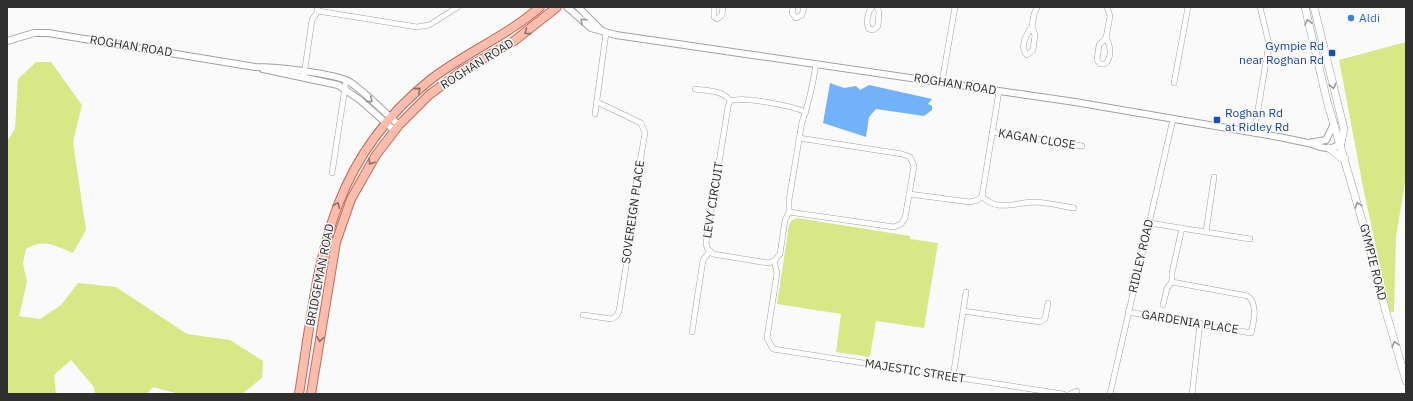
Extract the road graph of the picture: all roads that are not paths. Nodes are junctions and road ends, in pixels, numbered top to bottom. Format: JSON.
{"nodes":[{"id":1,"x":458,"y":7,"type":"edge"},
{"id":2,"x":540,"y":7,"type":"edge"},
{"id":3,"x":557,"y":7,"type":"edge"},
{"id":4,"x":567,"y":7,"type":"edge"},
{"id":5,"x":578,"y":7,"type":"edge"},
{"id":6,"x":714,"y":7,"type":"edge"},
{"id":7,"x":723,"y":7,"type":"edge"},
{"id":8,"x":793,"y":7,"type":"edge"},
{"id":9,"x":804,"y":7,"type":"edge"},
{"id":10,"x":872,"y":7,"type":"edge"},
{"id":11,"x":877,"y":7,"type":"edge"},
{"id":12,"x":955,"y":7,"type":"edge"},
{"id":13,"x":1037,"y":7,"type":"edge"},
{"id":14,"x":1107,"y":7,"type":"edge"},
{"id":15,"x":1188,"y":7,"type":"edge"},
{"id":16,"x":1260,"y":7,"type":"edge"},
{"id":17,"x":1305,"y":7,"type":"edge"},
{"id":18,"x":1314,"y":7,"type":"edge"},
{"id":19,"x":317,"y":9,"type":"edge"},
{"id":20,"x":1032,"y":27,"type":"junction"},
{"id":21,"x":604,"y":31,"type":"junction"},
{"id":22,"x":1106,"y":38,"type":"dead end"},
{"id":23,"x":7,"y":41,"type":"edge"},
{"id":24,"x":816,"y":64,"type":"junction"},
{"id":25,"x":304,"y":75,"type":"junction"},
{"id":26,"x":346,"y":81,"type":"junction"},
{"id":27,"x":942,"y":82,"type":"junction"},
{"id":28,"x":1174,"y":83,"type":"dead end"},
{"id":29,"x":345,"y":89,"type":"junction"},
{"id":30,"x":695,"y":90,"type":"dead end"},
{"id":31,"x":999,"y":91,"type":"junction"},
{"id":32,"x":730,"y":101,"type":"junction"},
{"id":33,"x":597,"y":102,"type":"junction"},
{"id":34,"x":806,"y":112,"type":"junction"},
{"id":35,"x":595,"y":114,"type":"dead end"},
{"id":36,"x":1173,"y":119,"type":"junction"},
{"id":37,"x":388,"y":120,"type":"junction"},
{"id":38,"x":1334,"y":124,"type":"junction"},
{"id":39,"x":396,"y":128,"type":"junction"},
{"id":40,"x":993,"y":132,"type":"junction"},
{"id":41,"x":1254,"y":133,"type":"junction"},
{"id":42,"x":799,"y":138,"type":"junction"},
{"id":43,"x":1309,"y":143,"type":"junction"},
{"id":44,"x":1341,"y":143,"type":"junction"},
{"id":45,"x":1082,"y":146,"type":"dead end"},
{"id":46,"x":1329,"y":148,"type":"junction"},
{"id":47,"x":1345,"y":159,"type":"junction"},
{"id":48,"x":332,"y":173,"type":"dead end"},
{"id":49,"x":1214,"y":177,"type":"dead end"},
{"id":50,"x":909,"y":194,"type":"junction"},
{"id":51,"x":982,"y":196,"type":"junction"},
{"id":52,"x":1074,"y":208,"type":"dead end"},
{"id":53,"x":789,"y":212,"type":"junction"},
{"id":54,"x":1149,"y":223,"type":"junction"},
{"id":55,"x":1182,"y":228,"type":"junction"},
{"id":56,"x":1206,"y":232,"type":"junction"},
{"id":57,"x":1250,"y":239,"type":"dead end"},
{"id":58,"x":710,"y":250,"type":"junction"},
{"id":59,"x":774,"y":261,"type":"junction"},
{"id":60,"x":1172,"y":282,"type":"junction"},
{"id":61,"x":966,"y":292,"type":"dead end"},
{"id":62,"x":1048,"y":303,"type":"dead end"},
{"id":63,"x":1162,"y":305,"type":"dead end"},
{"id":64,"x":963,"y":311,"type":"junction"},
{"id":65,"x":1128,"y":312,"type":"junction"},
{"id":66,"x":583,"y":315,"type":"dead end"},
{"id":67,"x":1200,"y":323,"type":"junction"},
{"id":68,"x":692,"y":332,"type":"dead end"},
{"id":69,"x":953,"y":377,"type":"junction"},
{"id":70,"x":1406,"y":381,"type":"edge"},
{"id":71,"x":1016,"y":387,"type":"junction"},
{"id":72,"x":1077,"y":391,"type":"dead end"},
{"id":73,"x":299,"y":394,"type":"edge"},
{"id":74,"x":311,"y":394,"type":"edge"},
{"id":75,"x":1015,"y":394,"type":"edge"},
{"id":76,"x":1063,"y":394,"type":"edge"},
{"id":77,"x":1070,"y":394,"type":"edge"},
{"id":78,"x":1110,"y":394,"type":"edge"},
{"id":79,"x":1192,"y":394,"type":"edge"}],
"edges":[{"from":1,"to":19,"type":"street"},
{"from":37,"to":2,"type":"main road","name":"ROGHAN ROAD","one_way":true},
{"from":3,"to":39,"type":"main road","name":"ROGHAN ROAD","one_way":true},
{"from":21,"to":4,"type":"street","name":"ROGHAN ROAD","one_way":true},
{"from":5,"to":21,"type":"street"},
{"from":6,"to":7,"type":"street"},
{"from":8,"to":9,"type":"street"},
{"from":10,"to":11,"type":"street"},
{"from":12,"to":27,"type":"street"},
{"from":13,"to":20,"type":"street"},
{"from":14,"to":22,"type":"street"},
{"from":15,"to":28,"type":"street"},
{"from":16,"to":41,"type":"street"},
{"from":38,"to":17,"type":"main road","name":"GYMPIE ROAD","one_way":true},
{"from":18,"to":44,"type":"main road","name":"GYMPIE ROAD","one_way":true},
{"from":19,"to":25,"type":"street"},
{"from":20,"to":20,"type":"street"},
{"from":21,"to":24,"type":"street","name":"ROGHAN ROAD"},
{"from":21,"to":33,"type":"street"},
{"from":23,"to":25,"type":"street","name":"ROGHAN ROAD"},
{"from":24,"to":27,"type":"street","name":"ROGHAN ROAD"},
{"from":24,"to":34,"type":"street"},
{"from":25,"to":26,"type":"street","name":"ROGHAN ROAD"},
{"from":25,"to":29,"type":"street","name":"ROGHAN ROAD"},
{"from":26,"to":29,"type":"street"},
{"from":26,"to":37,"type":"street","name":"ROGHAN ROAD","one_way":true},
{"from":27,"to":31,"type":"street","name":"ROGHAN ROAD"},
{"from":29,"to":37,"type":"street","name":"ROGHAN ROAD"},
{"from":29,"to":48,"type":"street"},
{"from":30,"to":32,"type":"street"},
{"from":31,"to":36,"type":"street","name":"ROGHAN ROAD"},
{"from":31,"to":40,"type":"street"},
{"from":32,"to":34,"type":"street"},
{"from":32,"to":58,"type":"street","name":"LEVY CIRCUIT"},
{"from":33,"to":35,"type":"street"},
{"from":33,"to":66,"type":"street","name":"SOVEREIGN PLACE"},
{"from":34,"to":42,"type":"street"},
{"from":36,"to":41,"type":"street","name":"ROGHAN ROAD"},
{"from":36,"to":54,"type":"street","name":"RIDLEY ROAD"},
{"from":37,"to":39,"type":"street","name":"ROGHAN ROAD"},
{"from":73,"to":37,"type":"main road","name":"BRIDGEMAN ROAD","one_way":true},
{"from":38,"to":43,"type":"street","name":"ROGHAN ROAD"},
{"from":38,"to":44,"type":"main road","name":"GYMPIE ROAD"},
{"from":39,"to":74,"type":"main road","name":"BRIDGEMAN ROAD","one_way":true},
{"from":40,"to":45,"type":"street","name":"KAGAN CLOSE"},
{"from":40,"to":51,"type":"street"},
{"from":41,"to":43,"type":"street","name":"ROGHAN ROAD"},
{"from":42,"to":50,"type":"street"},
{"from":42,"to":53,"type":"street"},
{"from":43,"to":46,"type":"street","name":"ROGHAN ROAD"},
{"from":44,"to":46,"type":"street"},
{"from":44,"to":47,"type":"main road","name":"GYMPIE ROAD"},
{"from":46,"to":47,"type":"main road"},
{"from":70,"to":47,"type":"main road","name":"GYMPIE ROAD","one_way":true},
{"from":49,"to":56,"type":"street"},
{"from":50,"to":51,"type":"street"},
{"from":50,"to":53,"type":"street"},
{"from":51,"to":52,"type":"street"},
{"from":53,"to":59,"type":"street"},
{"from":54,"to":55,"type":"street"},
{"from":54,"to":65,"type":"street","name":"RIDLEY ROAD"},
{"from":55,"to":56,"type":"street"},
{"from":55,"to":60,"type":"street"},
{"from":56,"to":57,"type":"street"},
{"from":58,"to":59,"type":"street","name":"LEVY CIRCUIT"},
{"from":58,"to":68,"type":"street"},
{"from":59,"to":69,"type":"street","name":"MAJESTIC STREET"},
{"from":60,"to":63,"type":"street"},
{"from":60,"to":67,"type":"street","name":"GARDENIA PLACE"},
{"from":61,"to":64,"type":"street"},
{"from":62,"to":64,"type":"street"},
{"from":64,"to":69,"type":"street"},
{"from":65,"to":67,"type":"street","name":"GARDENIA PLACE"},
{"from":65,"to":78,"type":"street","name":"RIDLEY ROAD"},
{"from":67,"to":79,"type":"street"},
{"from":69,"to":71,"type":"street","name":"MAJESTIC STREET"},
{"from":71,"to":75,"type":"street"},
{"from":71,"to":76,"type":"street","name":"MAJESTIC STREET"},
{"from":72,"to":77,"type":"street"}]}
